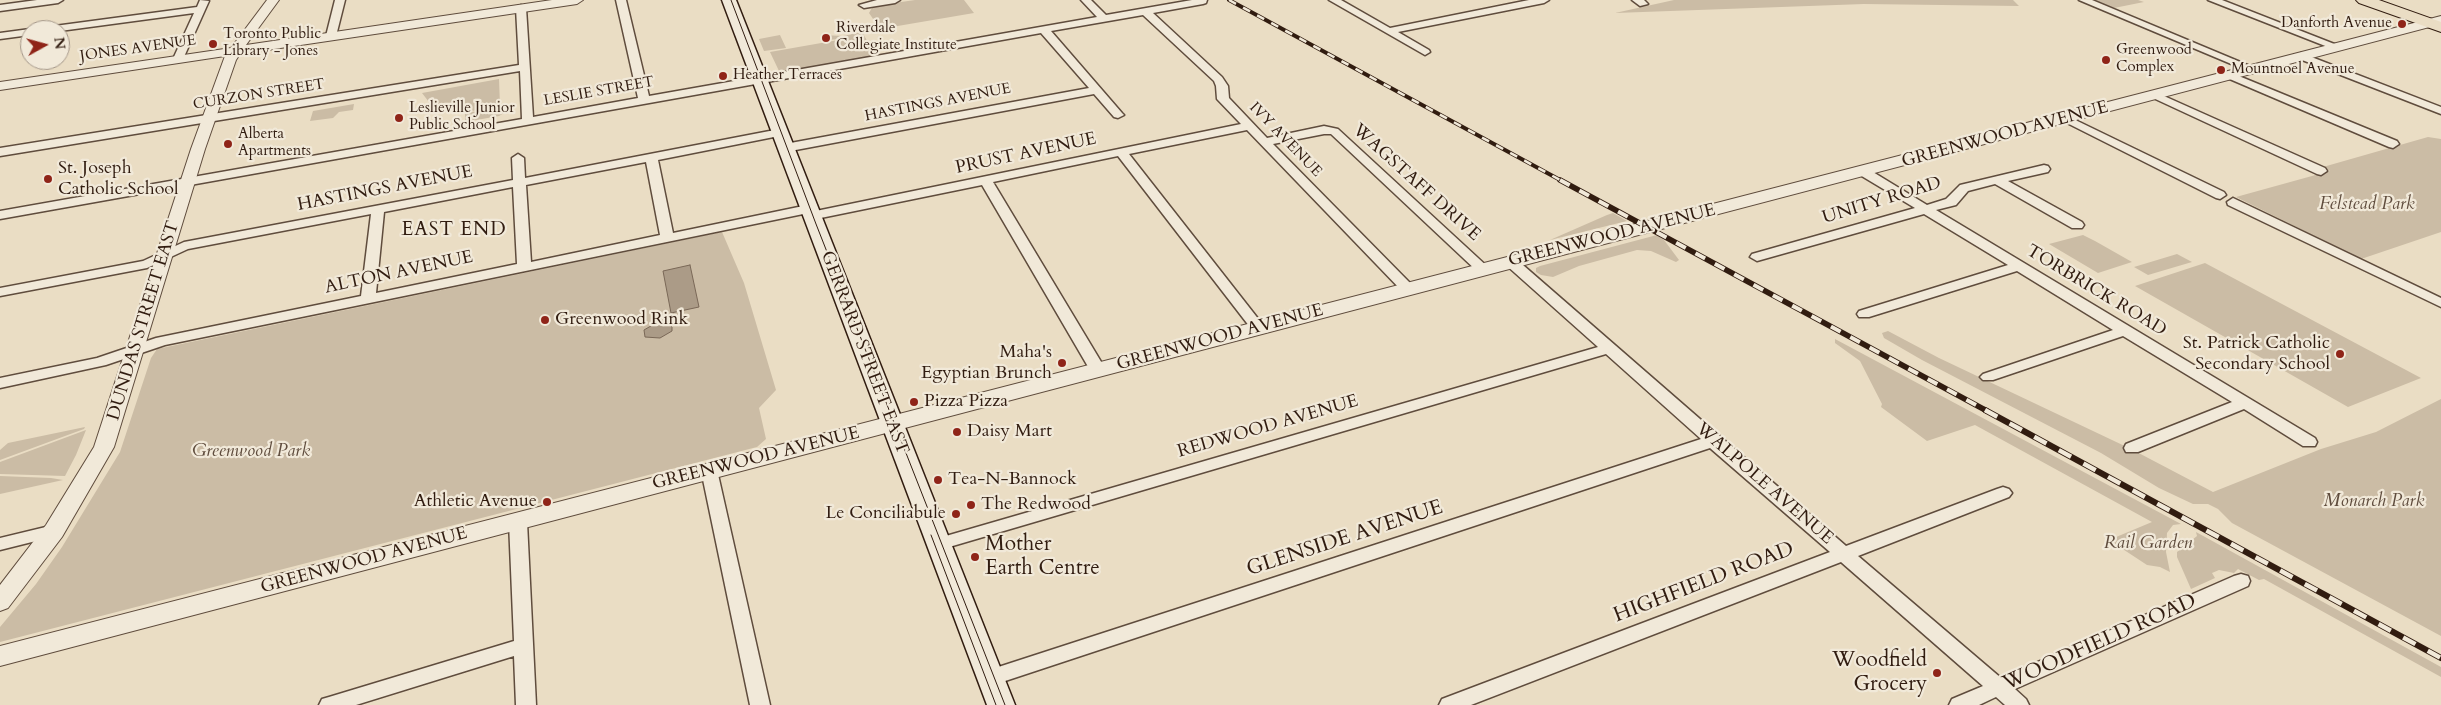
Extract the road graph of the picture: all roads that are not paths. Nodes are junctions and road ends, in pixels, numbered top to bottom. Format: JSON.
{"nodes":[{"id":1,"x":58,"y":0,"type":"edge"},
{"id":2,"x":273,"y":0,"type":"edge"},
{"id":3,"x":340,"y":0,"type":"edge"},
{"id":4,"x":577,"y":0,"type":"edge"},
{"id":5,"x":622,"y":0,"type":"edge"},
{"id":6,"x":729,"y":0,"type":"edge"},
{"id":7,"x":895,"y":0,"type":"edge"},
{"id":8,"x":1086,"y":0,"type":"edge"},
{"id":9,"x":1334,"y":0,"type":"edge"},
{"id":10,"x":1544,"y":0,"type":"edge"},
{"id":11,"x":2084,"y":0,"type":"edge"},
{"id":12,"x":2213,"y":0,"type":"edge"},
{"id":13,"x":2364,"y":0,"type":"edge"},
{"id":14,"x":1203,"y":1,"type":"dead end"},
{"id":15,"x":202,"y":4,"type":"edge"},
{"id":16,"x":864,"y":5,"type":"dead end"},
{"id":17,"x":0,"y":8,"type":"edge"},
{"id":18,"x":521,"y":8,"type":"junction"},
{"id":19,"x":1146,"y":12,"type":"junction"},
{"id":20,"x":1104,"y":19,"type":"junction"},
{"id":21,"x":2437,"y":23,"type":"edge"},
{"id":22,"x":70,"y":26,"type":"edge"},
{"id":23,"x":1044,"y":30,"type":"junction"},
{"id":24,"x":1389,"y":31,"type":"junction"},
{"id":25,"x":20,"y":33,"type":"edge"},
{"id":26,"x":0,"y":36,"type":"edge"},
{"id":27,"x":331,"y":36,"type":"junction"},
{"id":28,"x":2337,"y":47,"type":"junction"},
{"id":29,"x":235,"y":51,"type":"junction"},
{"id":30,"x":1425,"y":52,"type":"dead end"},
{"id":31,"x":2301,"y":56,"type":"junction"},
{"id":32,"x":178,"y":59,"type":"junction"},
{"id":33,"x":524,"y":67,"type":"junction"},
{"id":34,"x":2252,"y":69,"type":"junction"},
{"id":35,"x":2230,"y":75,"type":"junction"},
{"id":36,"x":760,"y":80,"type":"junction"},
{"id":37,"x":0,"y":86,"type":"edge"},
{"id":38,"x":1096,"y":90,"type":"junction"},
{"id":39,"x":2155,"y":95,"type":"junction"},
{"id":40,"x":2441,"y":99,"type":"edge"},
{"id":41,"x":644,"y":100,"type":"junction"},
{"id":42,"x":2422,"y":104,"type":"junction"},
{"id":43,"x":2441,"y":112,"type":"edge"},
{"id":44,"x":1118,"y":115,"type":"dead end"},
{"id":45,"x":209,"y":118,"type":"junction"},
{"id":46,"x":2065,"y":118,"type":"junction"},
{"id":47,"x":528,"y":121,"type":"junction"},
{"id":48,"x":1249,"y":126,"type":"junction"},
{"id":49,"x":782,"y":140,"type":"junction"},
{"id":50,"x":1264,"y":142,"type":"junction"},
{"id":51,"x":2393,"y":144,"type":"dead end"},
{"id":52,"x":0,"y":152,"type":"edge"},
{"id":53,"x":1122,"y":152,"type":"junction"},
{"id":54,"x":651,"y":157,"type":"junction"},
{"id":55,"x":518,"y":158,"type":"dead end"},
{"id":56,"x":2044,"y":169,"type":"dead end"},
{"id":57,"x":2321,"y":171,"type":"dead end"},
{"id":58,"x":1864,"y":172,"type":"junction"},
{"id":59,"x":1996,"y":180,"type":"junction"},
{"id":60,"x":986,"y":181,"type":"junction"},
{"id":61,"x":188,"y":182,"type":"junction"},
{"id":62,"x":520,"y":182,"type":"junction"},
{"id":63,"x":2220,"y":195,"type":"dead end"},
{"id":64,"x":2233,"y":202,"type":"dead end"},
{"id":65,"x":378,"y":209,"type":"junction"},
{"id":66,"x":1926,"y":210,"type":"junction"},
{"id":67,"x":810,"y":212,"type":"junction"},
{"id":68,"x":0,"y":215,"type":"edge"},
{"id":69,"x":2077,"y":225,"type":"dead end"},
{"id":70,"x":667,"y":238,"type":"junction"},
{"id":71,"x":166,"y":255,"type":"junction"},
{"id":72,"x":1757,"y":257,"type":"dead end"},
{"id":73,"x":1512,"y":262,"type":"junction"},
{"id":74,"x":2019,"y":266,"type":"junction"},
{"id":75,"x":524,"y":267,"type":"junction"},
{"id":76,"x":1483,"y":269,"type":"junction"},
{"id":77,"x":1408,"y":288,"type":"junction"},
{"id":78,"x":0,"y":292,"type":"edge"},
{"id":79,"x":368,"y":299,"type":"junction"},
{"id":80,"x":2441,"y":303,"type":"edge"},
{"id":81,"x":1864,"y":314,"type":"dead end"},
{"id":82,"x":1258,"y":328,"type":"junction"},
{"id":83,"x":2126,"y":330,"type":"junction"},
{"id":84,"x":1610,"y":348,"type":"junction"},
{"id":85,"x":135,"y":351,"type":"junction"},
{"id":86,"x":1098,"y":370,"type":"junction"},
{"id":87,"x":1988,"y":377,"type":"dead end"},
{"id":88,"x":0,"y":383,"type":"edge"},
{"id":89,"x":2244,"y":403,"type":"junction"},
{"id":90,"x":892,"y":424,"type":"junction"},
{"id":91,"x":1713,"y":441,"type":"junction"},
{"id":92,"x":2309,"y":442,"type":"dead end"},
{"id":93,"x":2132,"y":448,"type":"dead end"},
{"id":94,"x":709,"y":470,"type":"junction"},
{"id":95,"x":2003,"y":493,"type":"dead end"},
{"id":96,"x":518,"y":522,"type":"junction"},
{"id":97,"x":54,"y":531,"type":"junction"},
{"id":98,"x":0,"y":544,"type":"edge"},
{"id":99,"x":939,"y":544,"type":"junction"},
{"id":100,"x":1844,"y":555,"type":"junction"},
{"id":101,"x":2241,"y":581,"type":"dead end"},
{"id":102,"x":0,"y":602,"type":"edge"},
{"id":103,"x":523,"y":646,"type":"junction"},
{"id":104,"x":0,"y":656,"type":"edge"},
{"id":105,"x":990,"y":678,"type":"junction"},
{"id":106,"x":1998,"y":687,"type":"junction"},
{"id":107,"x":329,"y":705,"type":"edge"},
{"id":108,"x":526,"y":705,"type":"edge"},
{"id":109,"x":760,"y":705,"type":"edge"},
{"id":110,"x":1001,"y":705,"type":"edge"},
{"id":111,"x":1449,"y":705,"type":"edge"},
{"id":112,"x":1959,"y":705,"type":"edge"},
{"id":113,"x":2019,"y":705,"type":"edge"}],
"edges":[{"from":1,"to":17,"type":"street"},
{"from":2,"to":29,"type":"street","name":"DUNDAS STREET EAST"},
{"from":3,"to":27,"type":"street"},
{"from":4,"to":18,"type":"street","name":"JONES AVENUE"},
{"from":5,"to":41,"type":"street"},
{"from":6,"to":36,"type":"main road","name":"GERRARD STREET EAST"},
{"from":7,"to":16,"type":"street"},
{"from":8,"to":20,"type":"street"},
{"from":9,"to":24,"type":"street"},
{"from":10,"to":24,"type":"street"},
{"from":11,"to":34,"type":"street"},
{"from":12,"to":28,"type":"street"},
{"from":13,"to":21,"type":"main road"},
{"from":14,"to":19,"type":"street","name":"LESLIE STREET"},
{"from":15,"to":22,"type":"street"},
{"from":15,"to":32,"type":"street"},
{"from":18,"to":27,"type":"street","name":"JONES AVENUE"},
{"from":18,"to":33,"type":"street"},
{"from":19,"to":20,"type":"street","name":"LESLIE STREET"},
{"from":19,"to":48,"type":"street","name":"IVY AVENUE"},
{"from":20,"to":23,"type":"street","name":"LESLIE STREET"},
{"from":21,"to":28,"type":"street","name":"GREENWOOD AVENUE"},
{"from":23,"to":36,"type":"street","name":"LESLIE STREET"},
{"from":23,"to":38,"type":"street"},
{"from":24,"to":30,"type":"street"},
{"from":25,"to":26,"type":"street"},
{"from":27,"to":29,"type":"street","name":"JONES AVENUE"},
{"from":28,"to":31,"type":"street","name":"GREENWOOD AVENUE"},
{"from":29,"to":32,"type":"street","name":"JONES AVENUE"},
{"from":29,"to":45,"type":"street","name":"DUNDAS STREET EAST"},
{"from":31,"to":34,"type":"street","name":"GREENWOOD AVENUE"},
{"from":31,"to":42,"type":"street"},
{"from":32,"to":37,"type":"street","name":"JONES AVENUE"},
{"from":33,"to":45,"type":"street","name":"CURZON STREET"},
{"from":33,"to":47,"type":"street"},
{"from":34,"to":35,"type":"street","name":"GREENWOOD AVENUE"},
{"from":35,"to":39,"type":"street","name":"GREENWOOD AVENUE"},
{"from":35,"to":51,"type":"street"},
{"from":36,"to":41,"type":"street","name":"LESLIE STREET"},
{"from":36,"to":49,"type":"main road","name":"GERRARD STREET EAST"},
{"from":38,"to":44,"type":"street"},
{"from":38,"to":49,"type":"street","name":"HASTINGS AVENUE"},
{"from":39,"to":46,"type":"street","name":"GREENWOOD AVENUE"},
{"from":39,"to":57,"type":"street"},
{"from":40,"to":42,"type":"street"},
{"from":41,"to":47,"type":"street","name":"LESLIE STREET"},
{"from":42,"to":43,"type":"street"},
{"from":45,"to":52,"type":"street","name":"CURZON STREET"},
{"from":45,"to":61,"type":"street","name":"DUNDAS STREET EAST"},
{"from":46,"to":58,"type":"street","name":"GREENWOOD AVENUE"},
{"from":46,"to":63,"type":"street"},
{"from":47,"to":61,"type":"street","name":"LESLIE STREET"},
{"from":48,"to":50,"type":"street","name":"IVY AVENUE"},
{"from":48,"to":53,"type":"street","name":"PRUST AVENUE"},
{"from":49,"to":54,"type":"street","name":"HASTINGS AVENUE"},
{"from":49,"to":67,"type":"main road","name":"GERRARD STREET EAST"},
{"from":50,"to":76,"type":"street","name":"WAGSTAFF DRIVE"},
{"from":50,"to":77,"type":"street","name":"IVY AVENUE"},
{"from":53,"to":60,"type":"street","name":"PRUST AVENUE"},
{"from":53,"to":82,"type":"street"},
{"from":54,"to":62,"type":"street","name":"HASTINGS AVENUE"},
{"from":54,"to":70,"type":"street"},
{"from":55,"to":62,"type":"street"},
{"from":56,"to":59,"type":"street","name":"UNITY ROAD"},
{"from":58,"to":66,"type":"street","name":"TORBRICK ROAD"},
{"from":58,"to":73,"type":"street","name":"GREENWOOD AVENUE"},
{"from":59,"to":66,"type":"street","name":"UNITY ROAD"},
{"from":59,"to":69,"type":"street"},
{"from":60,"to":67,"type":"street","name":"PRUST AVENUE"},
{"from":60,"to":86,"type":"street"},
{"from":61,"to":68,"type":"street","name":"LESLIE STREET"},
{"from":61,"to":71,"type":"street","name":"DUNDAS STREET EAST"},
{"from":62,"to":65,"type":"street","name":"HASTINGS AVENUE"},
{"from":62,"to":75,"type":"street"},
{"from":64,"to":80,"type":"street"},
{"from":65,"to":71,"type":"street","name":"HASTINGS AVENUE"},
{"from":65,"to":79,"type":"street"},
{"from":66,"to":72,"type":"street","name":"UNITY ROAD"},
{"from":66,"to":74,"type":"street","name":"TORBRICK ROAD"},
{"from":67,"to":70,"type":"street","name":"ALTON AVENUE"},
{"from":67,"to":90,"type":"main road","name":"GERRARD STREET EAST"},
{"from":70,"to":75,"type":"street","name":"ALTON AVENUE"},
{"from":71,"to":78,"type":"street","name":"HASTINGS AVENUE"},
{"from":71,"to":85,"type":"street","name":"DUNDAS STREET EAST"},
{"from":73,"to":76,"type":"street","name":"GREENWOOD AVENUE"},
{"from":73,"to":84,"type":"street","name":"WALPOLE AVENUE"},
{"from":74,"to":81,"type":"street"},
{"from":74,"to":83,"type":"street","name":"TORBRICK ROAD"},
{"from":75,"to":79,"type":"street","name":"ALTON AVENUE"},
{"from":76,"to":77,"type":"street","name":"GREENWOOD AVENUE"},
{"from":77,"to":82,"type":"street","name":"GREENWOOD AVENUE"},
{"from":79,"to":85,"type":"street","name":"ALTON AVENUE"},
{"from":82,"to":86,"type":"street","name":"GREENWOOD AVENUE"},
{"from":83,"to":87,"type":"street"},
{"from":83,"to":89,"type":"street","name":"TORBRICK ROAD"},
{"from":84,"to":91,"type":"street","name":"WALPOLE AVENUE"},
{"from":84,"to":99,"type":"street","name":"REDWOOD AVENUE"},
{"from":85,"to":88,"type":"street","name":"ALTON AVENUE"},
{"from":85,"to":97,"type":"street","name":"DUNDAS STREET EAST"},
{"from":86,"to":90,"type":"street","name":"GREENWOOD AVENUE"},
{"from":89,"to":92,"type":"street","name":"TORBRICK ROAD"},
{"from":89,"to":93,"type":"street"},
{"from":90,"to":94,"type":"street","name":"GREENWOOD AVENUE"},
{"from":90,"to":99,"type":"main road","name":"GERRARD STREET EAST"},
{"from":91,"to":100,"type":"street","name":"WALPOLE AVENUE"},
{"from":91,"to":105,"type":"street","name":"GLENSIDE AVENUE"},
{"from":94,"to":96,"type":"street","name":"GREENWOOD AVENUE"},
{"from":94,"to":109,"type":"street"},
{"from":95,"to":100,"type":"street","name":"HIGHFIELD ROAD"},
{"from":96,"to":103,"type":"street"},
{"from":96,"to":104,"type":"street","name":"GREENWOOD AVENUE"},
{"from":97,"to":98,"type":"street"},
{"from":97,"to":102,"type":"street","name":"DUNDAS STREET EAST"},
{"from":99,"to":105,"type":"main road","name":"GERRARD STREET EAST"},
{"from":100,"to":106,"type":"street","name":"WALPOLE AVENUE"},
{"from":100,"to":111,"type":"street","name":"HIGHFIELD ROAD"},
{"from":101,"to":106,"type":"street","name":"WOODFIELD ROAD"},
{"from":103,"to":107,"type":"street"},
{"from":103,"to":108,"type":"street"},
{"from":105,"to":110,"type":"main road","name":"GERRARD STREET EAST"},
{"from":106,"to":112,"type":"street","name":"WOODFIELD ROAD"},
{"from":106,"to":113,"type":"street","name":"WALPOLE AVENUE"}]}
